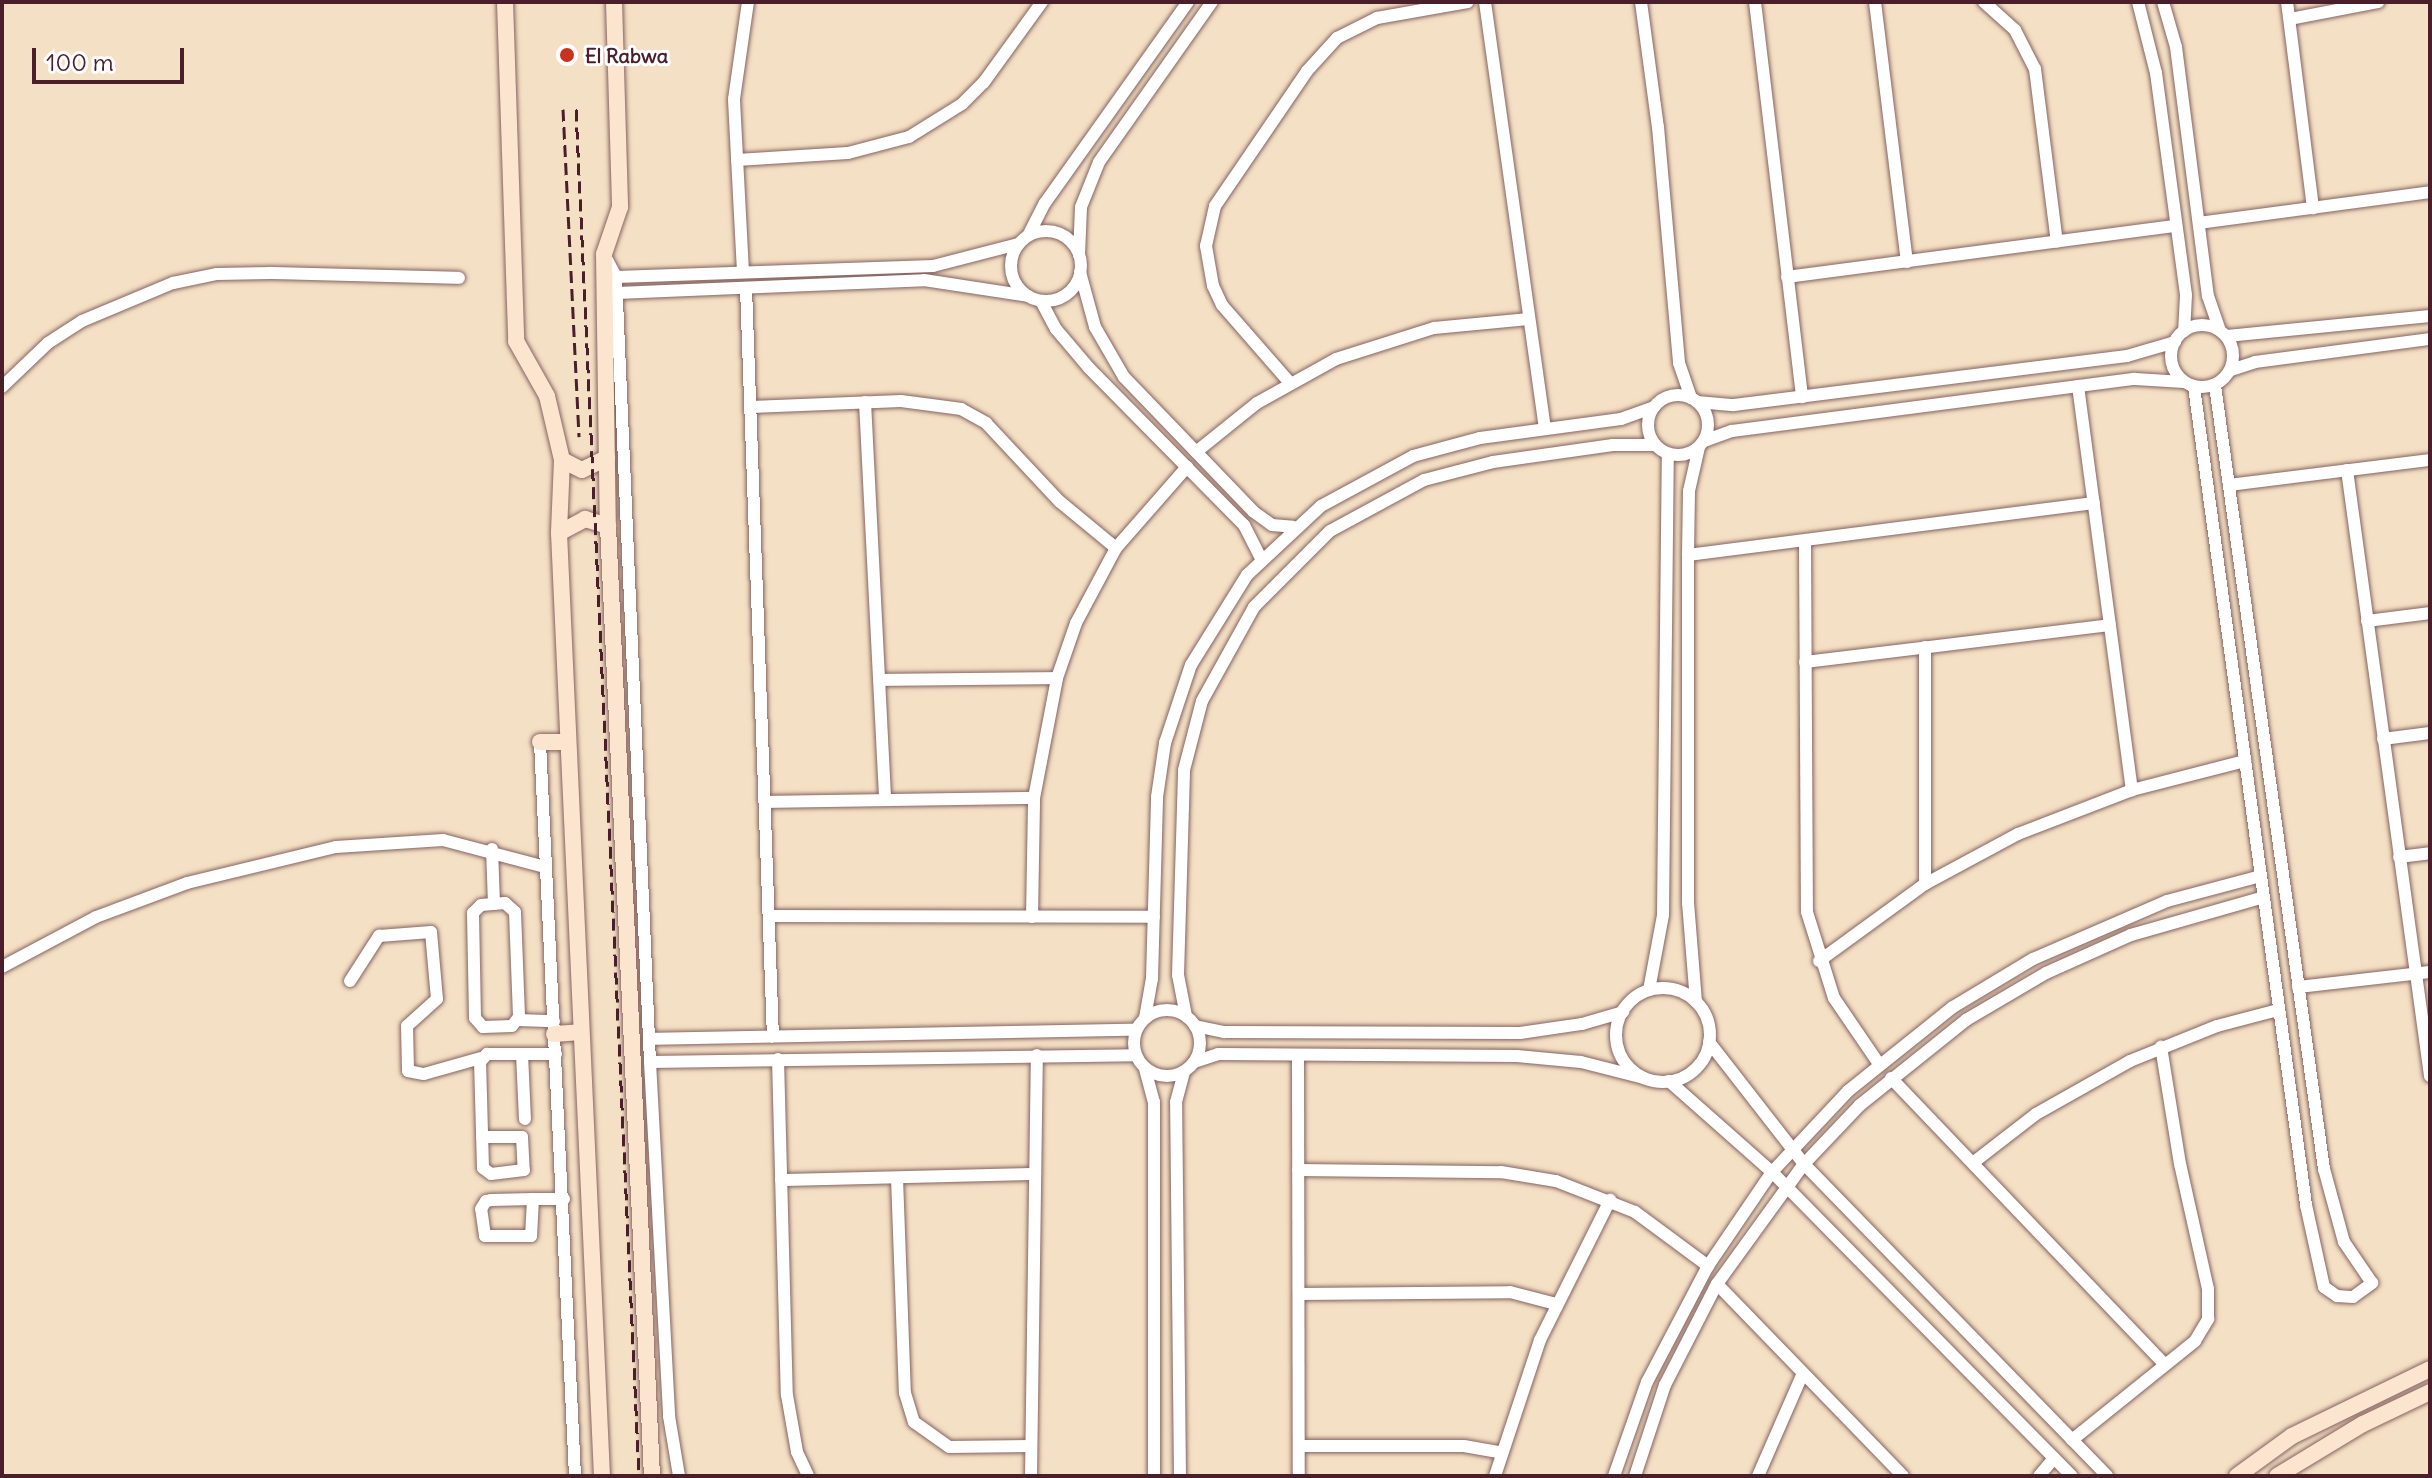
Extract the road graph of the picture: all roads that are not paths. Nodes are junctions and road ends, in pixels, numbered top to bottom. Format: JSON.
{"nodes":[{"id":1,"x":505,"y":2,"type":"edge"},
{"id":2,"x":614,"y":2,"type":"edge"},
{"id":3,"x":748,"y":2,"type":"edge"},
{"id":4,"x":1042,"y":2,"type":"edge"},
{"id":5,"x":1188,"y":2,"type":"edge"},
{"id":6,"x":1212,"y":2,"type":"edge"},
{"id":7,"x":1468,"y":2,"type":"edge"},
{"id":8,"x":1485,"y":2,"type":"edge"},
{"id":9,"x":1641,"y":2,"type":"edge"},
{"id":10,"x":1755,"y":2,"type":"edge"},
{"id":11,"x":1875,"y":2,"type":"edge"},
{"id":12,"x":1984,"y":2,"type":"edge"},
{"id":13,"x":2138,"y":2,"type":"edge"},
{"id":14,"x":2163,"y":2,"type":"edge"},
{"id":15,"x":2287,"y":2,"type":"edge"},
{"id":16,"x":2378,"y":2,"type":"edge"},
{"id":17,"x":2290,"y":19,"type":"junction"},
{"id":18,"x":737,"y":160,"type":"junction"},
{"id":19,"x":2430,"y":192,"type":"edge"},
{"id":20,"x":2313,"y":208,"type":"junction"},
{"id":21,"x":2199,"y":223,"type":"junction"},
{"id":22,"x":2176,"y":226,"type":"junction"},
{"id":23,"x":1029,"y":234,"type":"junction"},
{"id":24,"x":2057,"y":242,"type":"junction"},
{"id":25,"x":1018,"y":244,"type":"junction"},
{"id":26,"x":604,"y":254,"type":"junction"},
{"id":27,"x":1079,"y":255,"type":"junction"},
{"id":28,"x":1907,"y":262,"type":"junction"},
{"id":29,"x":743,"y":272,"type":"junction"},
{"id":30,"x":1080,"y":272,"type":"junction"},
{"id":31,"x":616,"y":277,"type":"junction"},
{"id":32,"x":1787,"y":277,"type":"junction"},
{"id":33,"x":459,"y":278,"type":"dead end"},
{"id":34,"x":746,"y":288,"type":"junction"},
{"id":35,"x":617,"y":293,"type":"junction"},
{"id":36,"x":1028,"y":296,"type":"junction"},
{"id":37,"x":1041,"y":301,"type":"junction"},
{"id":38,"x":2430,"y":316,"type":"edge"},
{"id":39,"x":1529,"y":319,"type":"junction"},
{"id":40,"x":2184,"y":331,"type":"junction"},
{"id":41,"x":2223,"y":333,"type":"junction"},
{"id":42,"x":2430,"y":339,"type":"edge"},
{"id":43,"x":2175,"y":342,"type":"junction"},
{"id":44,"x":2231,"y":370,"type":"junction"},
{"id":45,"x":1290,"y":383,"type":"junction"},
{"id":46,"x":2189,"y":384,"type":"junction"},
{"id":47,"x":2215,"y":385,"type":"junction"},
{"id":48,"x":2078,"y":386,"type":"junction"},
{"id":49,"x":2,"y":387,"type":"edge"},
{"id":50,"x":1802,"y":397,"type":"junction"},
{"id":51,"x":1694,"y":400,"type":"junction"},
{"id":52,"x":865,"y":402,"type":"junction"},
{"id":53,"x":751,"y":407,"type":"junction"},
{"id":54,"x":1654,"y":407,"type":"junction"},
{"id":55,"x":1545,"y":429,"type":"junction"},
{"id":56,"x":1701,"y":444,"type":"junction"},
{"id":57,"x":1655,"y":445,"type":"junction"},
{"id":58,"x":1196,"y":452,"type":"junction"},
{"id":59,"x":1668,"y":454,"type":"junction"},
{"id":60,"x":607,"y":458,"type":"junction"},
{"id":61,"x":562,"y":460,"type":"junction"},
{"id":62,"x":2430,"y":460,"type":"edge"},
{"id":63,"x":1187,"y":467,"type":"junction"},
{"id":64,"x":2347,"y":470,"type":"junction"},
{"id":65,"x":2229,"y":485,"type":"junction"},
{"id":66,"x":2094,"y":503,"type":"junction"},
{"id":67,"x":608,"y":526,"type":"junction"},
{"id":68,"x":1293,"y":527,"type":"junction"},
{"id":69,"x":559,"y":533,"type":"junction"},
{"id":70,"x":1805,"y":541,"type":"junction"},
{"id":71,"x":1116,"y":548,"type":"junction"},
{"id":72,"x":1688,"y":555,"type":"junction"},
{"id":73,"x":1261,"y":558,"type":"junction"},
{"id":74,"x":2430,"y":613,"type":"edge"},
{"id":75,"x":2367,"y":621,"type":"junction"},
{"id":76,"x":2110,"y":625,"type":"junction"},
{"id":77,"x":1925,"y":647,"type":"junction"},
{"id":78,"x":1805,"y":662,"type":"junction"},
{"id":79,"x":1057,"y":678,"type":"junction"},
{"id":80,"x":879,"y":680,"type":"junction"},
{"id":81,"x":2430,"y":733,"type":"edge"},
{"id":82,"x":2383,"y":739,"type":"junction"},
{"id":83,"x":540,"y":742,"type":"joint"},
{"id":84,"x":567,"y":742,"type":"junction"},
{"id":85,"x":2245,"y":761,"type":"junction"},
{"id":86,"x":2132,"y":790,"type":"junction"},
{"id":87,"x":1034,"y":798,"type":"junction"},
{"id":88,"x":885,"y":799,"type":"junction"},
{"id":89,"x":767,"y":802,"type":"junction"},
{"id":90,"x":492,"y":849,"type":"junction"},
{"id":91,"x":2430,"y":853,"type":"edge"},
{"id":92,"x":2399,"y":857,"type":"junction"},
{"id":93,"x":545,"y":867,"type":"junction"},
{"id":94,"x":2261,"y":876,"type":"junction"},
{"id":95,"x":1925,"y":884,"type":"junction"},
{"id":96,"x":2264,"y":897,"type":"junction"},
{"id":97,"x":494,"y":904,"type":"junction"},
{"id":98,"x":770,"y":916,"type":"junction"},
{"id":99,"x":1032,"y":917,"type":"junction"},
{"id":100,"x":1154,"y":917,"type":"junction"},
{"id":101,"x":1819,"y":961,"type":"junction"},
{"id":102,"x":2,"y":967,"type":"edge"},
{"id":103,"x":2430,"y":972,"type":"edge"},
{"id":104,"x":2415,"y":973,"type":"junction"},
{"id":105,"x":350,"y":981,"type":"dead end"},
{"id":106,"x":2298,"y":987,"type":"junction"},
{"id":107,"x":1649,"y":990,"type":"junction"},
{"id":108,"x":1696,"y":1002,"type":"junction"},
{"id":109,"x":2278,"y":1010,"type":"junction"},
{"id":110,"x":1623,"y":1012,"type":"junction"},
{"id":111,"x":1186,"y":1016,"type":"junction"},
{"id":112,"x":1145,"y":1018,"type":"junction"},
{"id":113,"x":518,"y":1020,"type":"junction"},
{"id":114,"x":1195,"y":1026,"type":"junction"},
{"id":115,"x":554,"y":1027,"type":"junction"},
{"id":116,"x":1136,"y":1030,"type":"junction"},
{"id":117,"x":581,"y":1032,"type":"junction"},
{"id":118,"x":1429,"y":1033,"type":"junction"},
{"id":119,"x":773,"y":1037,"type":"junction"},
{"id":120,"x":713,"y":1038,"type":"junction"},
{"id":121,"x":649,"y":1039,"type":"junction"},
{"id":122,"x":1709,"y":1042,"type":"junction"},
{"id":123,"x":2161,"y":1047,"type":"junction"},
{"id":124,"x":522,"y":1054,"type":"junction"},
{"id":125,"x":556,"y":1054,"type":"junction"},
{"id":126,"x":1037,"y":1055,"type":"junction"},
{"id":127,"x":1136,"y":1055,"type":"junction"},
{"id":128,"x":1428,"y":1056,"type":"junction"},
{"id":129,"x":1298,"y":1057,"type":"junction"},
{"id":130,"x":481,"y":1058,"type":"junction"},
{"id":131,"x":778,"y":1059,"type":"junction"},
{"id":132,"x":715,"y":1061,"type":"junction"},
{"id":133,"x":650,"y":1062,"type":"junction"},
{"id":134,"x":1194,"y":1062,"type":"junction"},
{"id":135,"x":1879,"y":1064,"type":"junction"},
{"id":136,"x":1145,"y":1069,"type":"junction"},
{"id":137,"x":1184,"y":1072,"type":"junction"},
{"id":138,"x":2430,"y":1076,"type":"edge"},
{"id":139,"x":1644,"y":1078,"type":"junction"},
{"id":140,"x":1891,"y":1078,"type":"junction"},
{"id":141,"x":1669,"y":1081,"type":"junction"},
{"id":142,"x":525,"y":1119,"type":"dead end"},
{"id":143,"x":482,"y":1137,"type":"dead end"},
{"id":144,"x":1792,"y":1150,"type":"junction"},
{"id":145,"x":1974,"y":1162,"type":"junction"},
{"id":146,"x":1804,"y":1164,"type":"junction"},
{"id":147,"x":1298,"y":1170,"type":"junction"},
{"id":148,"x":1772,"y":1172,"type":"junction"},
{"id":149,"x":1035,"y":1174,"type":"junction"},
{"id":150,"x":897,"y":1178,"type":"junction"},
{"id":151,"x":781,"y":1180,"type":"junction"},
{"id":152,"x":1788,"y":1188,"type":"junction"},
{"id":153,"x":533,"y":1199,"type":"junction"},
{"id":154,"x":564,"y":1199,"type":"junction"},
{"id":155,"x":1610,"y":1200,"type":"junction"},
{"id":156,"x":1708,"y":1266,"type":"junction"},
{"id":157,"x":1717,"y":1284,"type":"junction"},
{"id":158,"x":1299,"y":1294,"type":"junction"},
{"id":159,"x":1556,"y":1304,"type":"junction"},
{"id":160,"x":2163,"y":1363,"type":"junction"},
{"id":161,"x":2430,"y":1369,"type":"edge"},
{"id":162,"x":1803,"y":1373,"type":"junction"},
{"id":163,"x":2430,"y":1392,"type":"edge"},
{"id":164,"x":2072,"y":1440,"type":"junction"},
{"id":165,"x":1031,"y":1446,"type":"junction"},
{"id":166,"x":1299,"y":1446,"type":"junction"},
{"id":167,"x":1502,"y":1453,"type":"junction"},
{"id":168,"x":2054,"y":1458,"type":"junction"},
{"id":169,"x":575,"y":1476,"type":"edge"},
{"id":170,"x":602,"y":1476,"type":"edge"},
{"id":171,"x":652,"y":1476,"type":"edge"},
{"id":172,"x":679,"y":1476,"type":"edge"},
{"id":173,"x":808,"y":1476,"type":"edge"},
{"id":174,"x":1031,"y":1476,"type":"edge"},
{"id":175,"x":1154,"y":1476,"type":"edge"},
{"id":176,"x":1180,"y":1476,"type":"edge"},
{"id":177,"x":1299,"y":1476,"type":"edge"},
{"id":178,"x":1495,"y":1476,"type":"edge"},
{"id":179,"x":1614,"y":1476,"type":"edge"},
{"id":180,"x":1635,"y":1476,"type":"edge"},
{"id":181,"x":1758,"y":1476,"type":"edge"},
{"id":182,"x":1903,"y":1476,"type":"edge"},
{"id":183,"x":2039,"y":1476,"type":"edge"},
{"id":184,"x":2072,"y":1476,"type":"edge"},
{"id":185,"x":2107,"y":1476,"type":"edge"},
{"id":186,"x":2237,"y":1476,"type":"edge"},
{"id":187,"x":2277,"y":1476,"type":"edge"}],
"edges":[{"from":1,"to":61,"type":"main road"},
{"from":2,"to":26,"type":"main road"},
{"from":3,"to":18,"type":"street"},
{"from":4,"to":18,"type":"street"},
{"from":5,"to":23,"type":"street"},
{"from":6,"to":27,"type":"street"},
{"from":7,"to":45,"type":"street"},
{"from":8,"to":39,"type":"street"},
{"from":9,"to":51,"type":"street"},
{"from":10,"to":32,"type":"street"},
{"from":11,"to":28,"type":"street"},
{"from":12,"to":24,"type":"street"},
{"from":13,"to":22,"type":"street"},
{"from":14,"to":21,"type":"street"},
{"from":15,"to":17,"type":"street"},
{"from":16,"to":17,"type":"street"},
{"from":17,"to":20,"type":"street"},
{"from":18,"to":29,"type":"street"},
{"from":19,"to":20,"type":"street"},
{"from":20,"to":21,"type":"street"},
{"from":21,"to":41,"type":"street"},
{"from":22,"to":24,"type":"street"},
{"from":22,"to":40,"type":"street"},
{"from":23,"to":25,"type":"street"},
{"from":23,"to":27,"type":"street"},
{"from":24,"to":28,"type":"street"},
{"from":25,"to":29,"type":"street"},
{"from":25,"to":36,"type":"street"},
{"from":26,"to":31,"type":"street"},
{"from":26,"to":60,"type":"main road"},
{"from":27,"to":30,"type":"street"},
{"from":28,"to":32,"type":"street"},
{"from":29,"to":31,"type":"street"},
{"from":30,"to":37,"type":"street"},
{"from":30,"to":58,"type":"street"},
{"from":31,"to":35,"type":"street"},
{"from":32,"to":50,"type":"street"},
{"from":33,"to":49,"type":"street"},
{"from":34,"to":35,"type":"street"},
{"from":34,"to":36,"type":"street"},
{"from":34,"to":53,"type":"street"},
{"from":35,"to":121,"type":"street"},
{"from":36,"to":37,"type":"street"},
{"from":37,"to":63,"type":"street"},
{"from":38,"to":41,"type":"street"},
{"from":39,"to":45,"type":"street"},
{"from":39,"to":55,"type":"street"},
{"from":40,"to":41,"type":"street"},
{"from":40,"to":43,"type":"street"},
{"from":41,"to":44,"type":"street"},
{"from":42,"to":44,"type":"street"},
{"from":43,"to":46,"type":"street"},
{"from":43,"to":50,"type":"street"},
{"from":44,"to":47,"type":"street"},
{"from":45,"to":58,"type":"street"},
{"from":46,"to":47,"type":"street"},
{"from":46,"to":48,"type":"street"},
{"from":46,"to":85,"type":"street"},
{"from":47,"to":65,"type":"street"},
{"from":48,"to":56,"type":"street"},
{"from":48,"to":66,"type":"street"},
{"from":50,"to":51,"type":"street"},
{"from":51,"to":54,"type":"street"},
{"from":51,"to":56,"type":"street"},
{"from":52,"to":53,"type":"street"},
{"from":52,"to":71,"type":"street"},
{"from":52,"to":80,"type":"street"},
{"from":53,"to":89,"type":"street"},
{"from":54,"to":55,"type":"street"},
{"from":54,"to":57,"type":"street"},
{"from":55,"to":68,"type":"street"},
{"from":56,"to":59,"type":"street"},
{"from":56,"to":72,"type":"street"},
{"from":57,"to":59,"type":"street"},
{"from":57,"to":111,"type":"street"},
{"from":58,"to":68,"type":"street"},
{"from":59,"to":107,"type":"street"},
{"from":60,"to":61,"type":"main road"},
{"from":60,"to":67,"type":"main road"},
{"from":61,"to":69,"type":"main road"},
{"from":62,"to":64,"type":"street"},
{"from":63,"to":71,"type":"street"},
{"from":63,"to":73,"type":"street"},
{"from":64,"to":65,"type":"street"},
{"from":64,"to":75,"type":"street"},
{"from":65,"to":106,"type":"street"},
{"from":66,"to":70,"type":"street"},
{"from":66,"to":76,"type":"street"},
{"from":67,"to":69,"type":"main road"},
{"from":67,"to":171,"type":"main road"},
{"from":68,"to":73,"type":"street"},
{"from":69,"to":84,"type":"main road"},
{"from":70,"to":72,"type":"street"},
{"from":70,"to":78,"type":"street"},
{"from":71,"to":79,"type":"street"},
{"from":72,"to":108,"type":"street"},
{"from":73,"to":100,"type":"street"},
{"from":74,"to":75,"type":"street"},
{"from":75,"to":82,"type":"street"},
{"from":76,"to":77,"type":"street"},
{"from":76,"to":86,"type":"street"},
{"from":77,"to":78,"type":"street"},
{"from":77,"to":95,"type":"street"},
{"from":78,"to":101,"type":"street"},
{"from":79,"to":80,"type":"street"},
{"from":79,"to":87,"type":"street"},
{"from":80,"to":88,"type":"street"},
{"from":81,"to":82,"type":"street"},
{"from":82,"to":92,"type":"street"},
{"from":83,"to":84,"type":"main road"},
{"from":83,"to":93,"type":"street"},
{"from":84,"to":117,"type":"main road"},
{"from":85,"to":86,"type":"street"},
{"from":85,"to":94,"type":"street"},
{"from":86,"to":95,"type":"street"},
{"from":87,"to":88,"type":"street"},
{"from":87,"to":99,"type":"street"},
{"from":88,"to":89,"type":"street"},
{"from":89,"to":98,"type":"street"},
{"from":90,"to":93,"type":"street"},
{"from":90,"to":97,"type":"street"},
{"from":90,"to":102,"type":"street"},
{"from":91,"to":92,"type":"street"},
{"from":92,"to":104,"type":"street"},
{"from":93,"to":115,"type":"street"},
{"from":94,"to":96,"type":"street"},
{"from":94,"to":135,"type":"street"},
{"from":95,"to":101,"type":"street"},
{"from":96,"to":109,"type":"street"},
{"from":96,"to":140,"type":"street"},
{"from":97,"to":113,"type":"street"},
{"from":97,"to":113,"type":"street"},
{"from":98,"to":99,"type":"street"},
{"from":98,"to":119,"type":"street"},
{"from":99,"to":100,"type":"street"},
{"from":100,"to":112,"type":"street"},
{"from":101,"to":135,"type":"street"},
{"from":103,"to":104,"type":"street"},
{"from":104,"to":106,"type":"street"},
{"from":104,"to":138,"type":"street"},
{"from":105,"to":130,"type":"street"},
{"from":106,"to":109,"type":"street"},
{"from":107,"to":108,"type":"street"},
{"from":107,"to":110,"type":"street"},
{"from":108,"to":122,"type":"street"},
{"from":109,"to":123,"type":"street"},
{"from":110,"to":118,"type":"street"},
{"from":110,"to":139,"type":"street"},
{"from":111,"to":112,"type":"street"},
{"from":111,"to":114,"type":"street"},
{"from":112,"to":116,"type":"street"},
{"from":113,"to":115,"type":"street"},
{"from":114,"to":118,"type":"street"},
{"from":114,"to":134,"type":"street"},
{"from":115,"to":117,"type":"main road"},
{"from":115,"to":125,"type":"street"},
{"from":116,"to":119,"type":"street"},
{"from":116,"to":127,"type":"street"},
{"from":117,"to":170,"type":"main road"},
{"from":118,"to":128,"type":"street"},
{"from":119,"to":120,"type":"street"},
{"from":120,"to":121,"type":"street"},
{"from":120,"to":132,"type":"street"},
{"from":121,"to":133,"type":"street"},
{"from":122,"to":141,"type":"street"},
{"from":122,"to":144,"type":"street"},
{"from":123,"to":145,"type":"street"},
{"from":123,"to":160,"type":"street"},
{"from":124,"to":125,"type":"street"},
{"from":124,"to":130,"type":"street"},
{"from":124,"to":142,"type":"street"},
{"from":125,"to":154,"type":"street"},
{"from":126,"to":127,"type":"street"},
{"from":126,"to":131,"type":"street"},
{"from":126,"to":149,"type":"street"},
{"from":127,"to":136,"type":"street"},
{"from":128,"to":129,"type":"street"},
{"from":128,"to":139,"type":"street"},
{"from":129,"to":134,"type":"street"},
{"from":129,"to":147,"type":"street"},
{"from":130,"to":143,"type":"street"},
{"from":131,"to":132,"type":"street"},
{"from":131,"to":151,"type":"street"},
{"from":132,"to":133,"type":"street"},
{"from":133,"to":172,"type":"street"},
{"from":134,"to":137,"type":"street"},
{"from":135,"to":144,"type":"street"},
{"from":136,"to":137,"type":"street"},
{"from":136,"to":175,"type":"street"},
{"from":137,"to":176,"type":"street"},
{"from":139,"to":141,"type":"street"},
{"from":140,"to":145,"type":"street"},
{"from":140,"to":146,"type":"street"},
{"from":141,"to":148,"type":"street"},
{"from":144,"to":146,"type":"street"},
{"from":144,"to":148,"type":"street"},
{"from":145,"to":160,"type":"street"},
{"from":146,"to":152,"type":"street"},
{"from":146,"to":164,"type":"street"},
{"from":147,"to":155,"type":"street"},
{"from":147,"to":158,"type":"street"},
{"from":148,"to":152,"type":"street"},
{"from":148,"to":156,"type":"street"},
{"from":149,"to":150,"type":"street"},
{"from":149,"to":165,"type":"street"},
{"from":150,"to":151,"type":"street"},
{"from":150,"to":165,"type":"street"},
{"from":151,"to":173,"type":"street"},
{"from":152,"to":157,"type":"street"},
{"from":152,"to":168,"type":"street"},
{"from":153,"to":153,"type":"street"},
{"from":153,"to":154,"type":"street"},
{"from":154,"to":169,"type":"street"},
{"from":155,"to":156,"type":"street"},
{"from":155,"to":159,"type":"street"},
{"from":156,"to":179,"type":"street"},
{"from":157,"to":162,"type":"street"},
{"from":157,"to":180,"type":"street"},
{"from":158,"to":159,"type":"street"},
{"from":158,"to":166,"type":"street"},
{"from":159,"to":167,"type":"street"},
{"from":160,"to":164,"type":"street"},
{"from":161,"to":186,"type":"main road"},
{"from":162,"to":181,"type":"street"},
{"from":162,"to":182,"type":"street"},
{"from":163,"to":187,"type":"main road"},
{"from":164,"to":185,"type":"street"},
{"from":165,"to":174,"type":"street"},
{"from":166,"to":167,"type":"street"},
{"from":166,"to":177,"type":"street"},
{"from":167,"to":178,"type":"street"},
{"from":168,"to":183,"type":"street"},
{"from":168,"to":184,"type":"street"}]}
